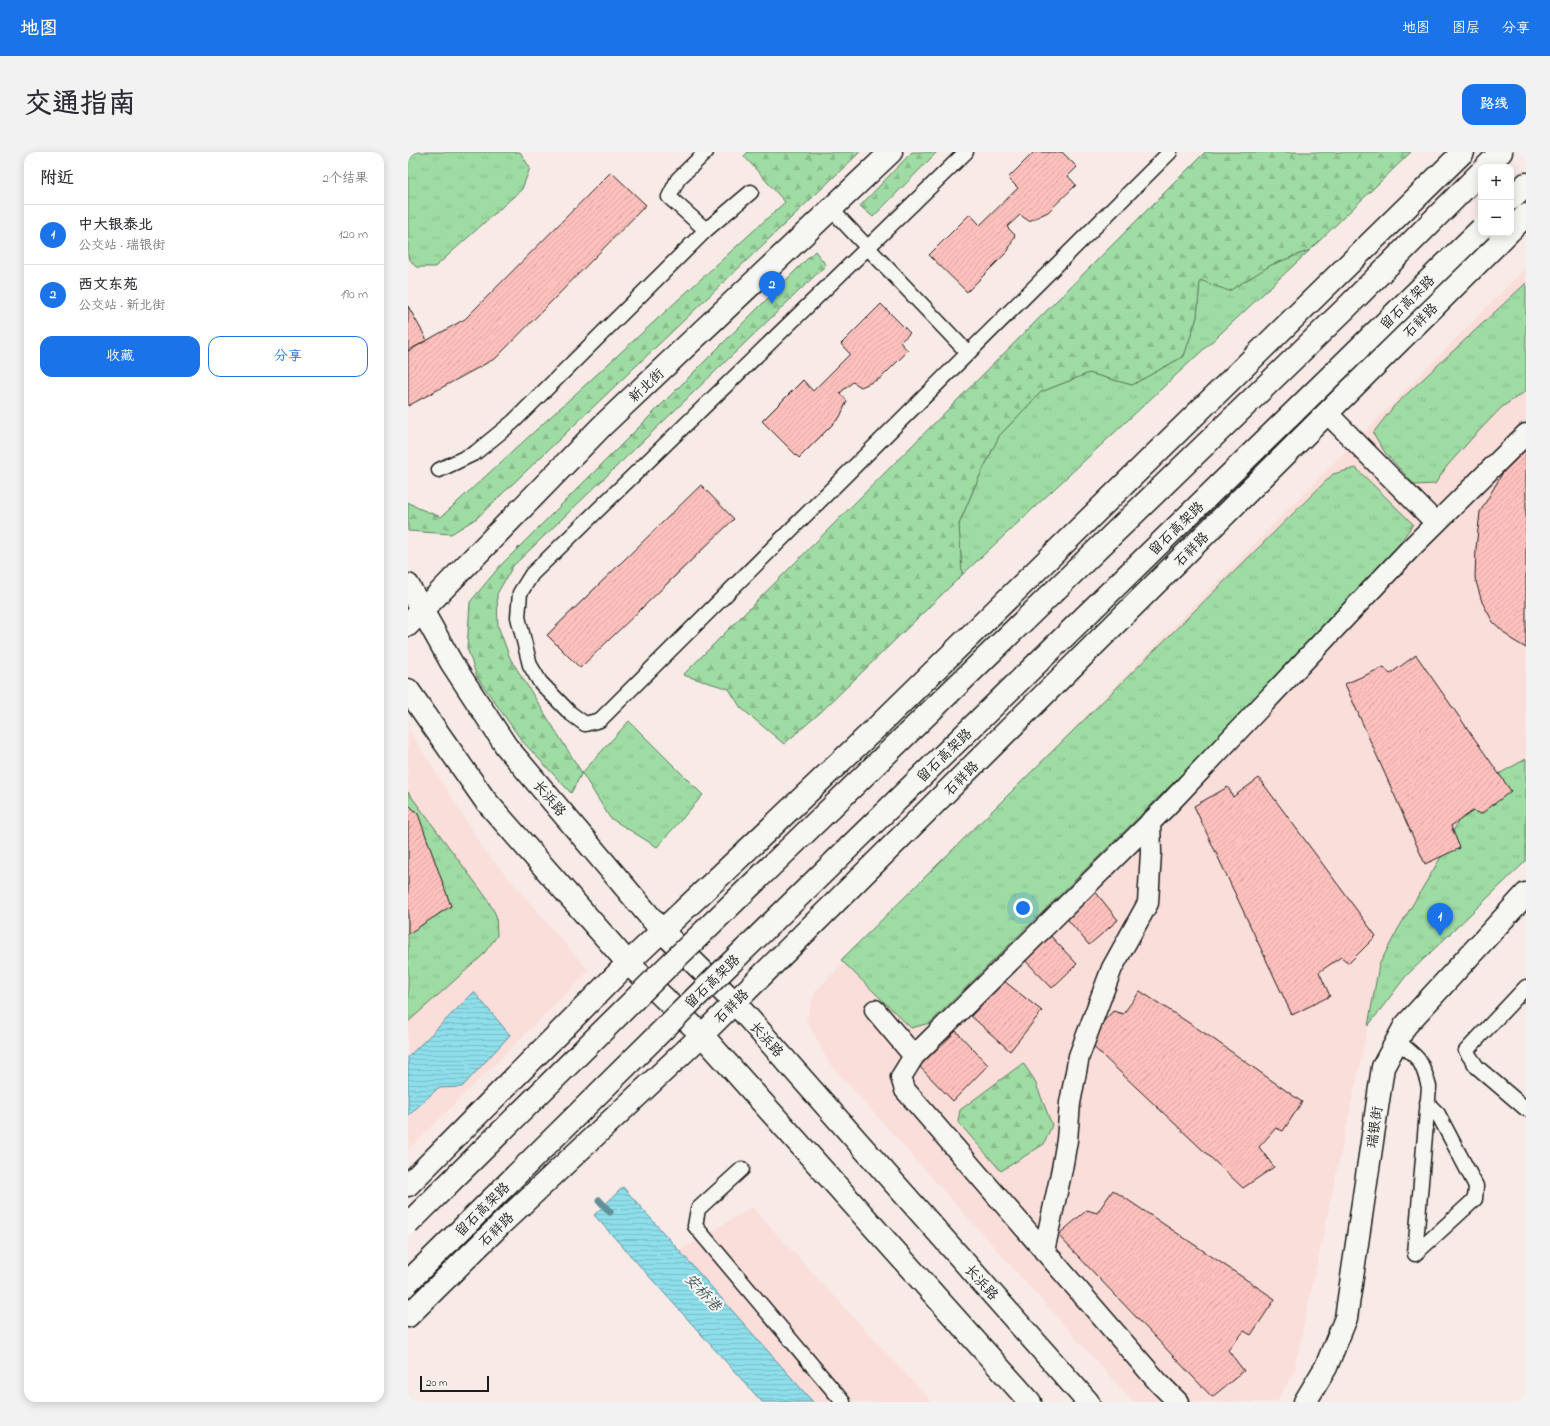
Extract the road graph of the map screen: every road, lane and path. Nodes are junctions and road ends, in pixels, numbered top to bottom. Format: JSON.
{"nodes":[{"id":1,"x":706,"y":152,"type":"edge"},
{"id":2,"x":891,"y":152,"type":"edge"},
{"id":3,"x":966,"y":152,"type":"edge"},
{"id":4,"x":1170,"y":152,"type":"edge"},
{"id":5,"x":1463,"y":152,"type":"edge"},
{"id":6,"x":1501,"y":152,"type":"edge"},
{"id":7,"x":1489,"y":164,"type":"edge"},
{"id":8,"x":1478,"y":175,"type":"edge"},
{"id":9,"x":1526,"y":184,"type":"edge"},
{"id":10,"x":751,"y":192,"type":"dead end"},
{"id":11,"x":1514,"y":196,"type":"edge"},
{"id":12,"x":831,"y":209,"type":"junction"},
{"id":13,"x":1526,"y":215,"type":"edge"},
{"id":14,"x":1514,"y":227,"type":"edge"},
{"id":15,"x":706,"y":230,"type":"junction"},
{"id":16,"x":1478,"y":232,"type":"edge"},
{"id":17,"x":1505,"y":236,"type":"edge"},
{"id":18,"x":868,"y":247,"type":"junction"},
{"id":19,"x":968,"y":353,"type":"junction"},
{"id":20,"x":1327,"y":413,"type":"junction"},
{"id":21,"x":1526,"y":434,"type":"edge"},
{"id":22,"x":439,"y":470,"type":"dead end"},
{"id":23,"x":1436,"y":523,"type":"junction"},
{"id":24,"x":408,"y":585,"type":"edge"},
{"id":25,"x":415,"y":618,"type":"edge"},
{"id":26,"x":408,"y":690,"type":"edge"},
{"id":27,"x":1150,"y":822,"type":"junction"},
{"id":28,"x":1526,"y":894,"type":"edge"},
{"id":29,"x":662,"y":931,"type":"junction"},
{"id":30,"x":628,"y":963,"type":"junction"},
{"id":31,"x":1526,"y":987,"type":"edge"},
{"id":32,"x":735,"y":1003,"type":"junction"},
{"id":33,"x":875,"y":1010,"type":"dead end"},
{"id":34,"x":702,"y":1036,"type":"junction"},
{"id":35,"x":1397,"y":1041,"type":"junction"},
{"id":36,"x":914,"y":1056,"type":"junction"},
{"id":37,"x":1427,"y":1103,"type":"junction"},
{"id":38,"x":1526,"y":1109,"type":"edge"},
{"id":39,"x":742,"y":1169,"type":"dead end"},
{"id":40,"x":408,"y":1185,"type":"edge"},
{"id":41,"x":408,"y":1224,"type":"edge"},
{"id":42,"x":1044,"y":1251,"type":"junction"},
{"id":43,"x":408,"y":1282,"type":"edge"},
{"id":44,"x":408,"y":1316,"type":"edge"},
{"id":45,"x":843,"y":1402,"type":"edge"},
{"id":46,"x":1030,"y":1402,"type":"edge"},
{"id":47,"x":1088,"y":1402,"type":"edge"},
{"id":48,"x":1178,"y":1402,"type":"edge"},
{"id":49,"x":1305,"y":1402,"type":"edge"}],
"edges":[{"from":1,"to":15,"type":"lane"},
{"from":2,"to":12,"type":"main road","name":"新北街"},
{"from":3,"to":18,"type":"lane"},
{"from":4,"to":19,"type":"lane"},
{"from":5,"to":29,"type":"main road"},
{"from":6,"to":7,"type":"main road"},
{"from":8,"to":41,"type":"main road","bridge":true},
{"from":9,"to":11,"type":"main road"},
{"from":10,"to":15,"type":"lane"},
{"from":12,"to":18,"type":"lane"},
{"from":12,"to":25,"type":"main road","name":"新北街"},
{"from":13,"to":14,"type":"main road"},
{"from":15,"to":22,"type":"lane"},
{"from":16,"to":43,"type":"main road","name":"留石高架路","bridge":true},
{"from":17,"to":20,"type":"main road","name":"石祥路"},
{"from":18,"to":19,"type":"lane"},
{"from":18,"to":19,"type":"lane"},
{"from":20,"to":23,"type":"street"},
{"from":20,"to":32,"type":"main road","name":"石祥路"},
{"from":21,"to":23,"type":"street"},
{"from":23,"to":27,"type":"street"},
{"from":24,"to":25,"type":"main road","name":"长浜路"},
{"from":25,"to":29,"type":"main road","name":"长浜路"},
{"from":26,"to":30,"type":"main road"},
{"from":27,"to":36,"type":"street"},
{"from":27,"to":42,"type":"street"},
{"from":28,"to":35,"type":"main road","name":"瑞银街"},
{"from":29,"to":30,"type":"main road"},
{"from":29,"to":32,"type":"main road","name":"长浜路"},
{"from":30,"to":34,"type":"main road"},
{"from":30,"to":40,"type":"main road"},
{"from":31,"to":38,"type":"lane"},
{"from":32,"to":34,"type":"main road","name":"石祥路"},
{"from":32,"to":47,"type":"main road","name":"长浜路"},
{"from":33,"to":36,"type":"street"},
{"from":34,"to":44,"type":"main road","name":"石祥路"},
{"from":34,"to":46,"type":"main road"},
{"from":35,"to":37,"type":"lane"},
{"from":35,"to":49,"type":"main road","name":"瑞银街"},
{"from":36,"to":42,"type":"street"},
{"from":37,"to":37,"type":"lane"},
{"from":39,"to":45,"type":"lane"},
{"from":42,"to":48,"type":"street"}]}
